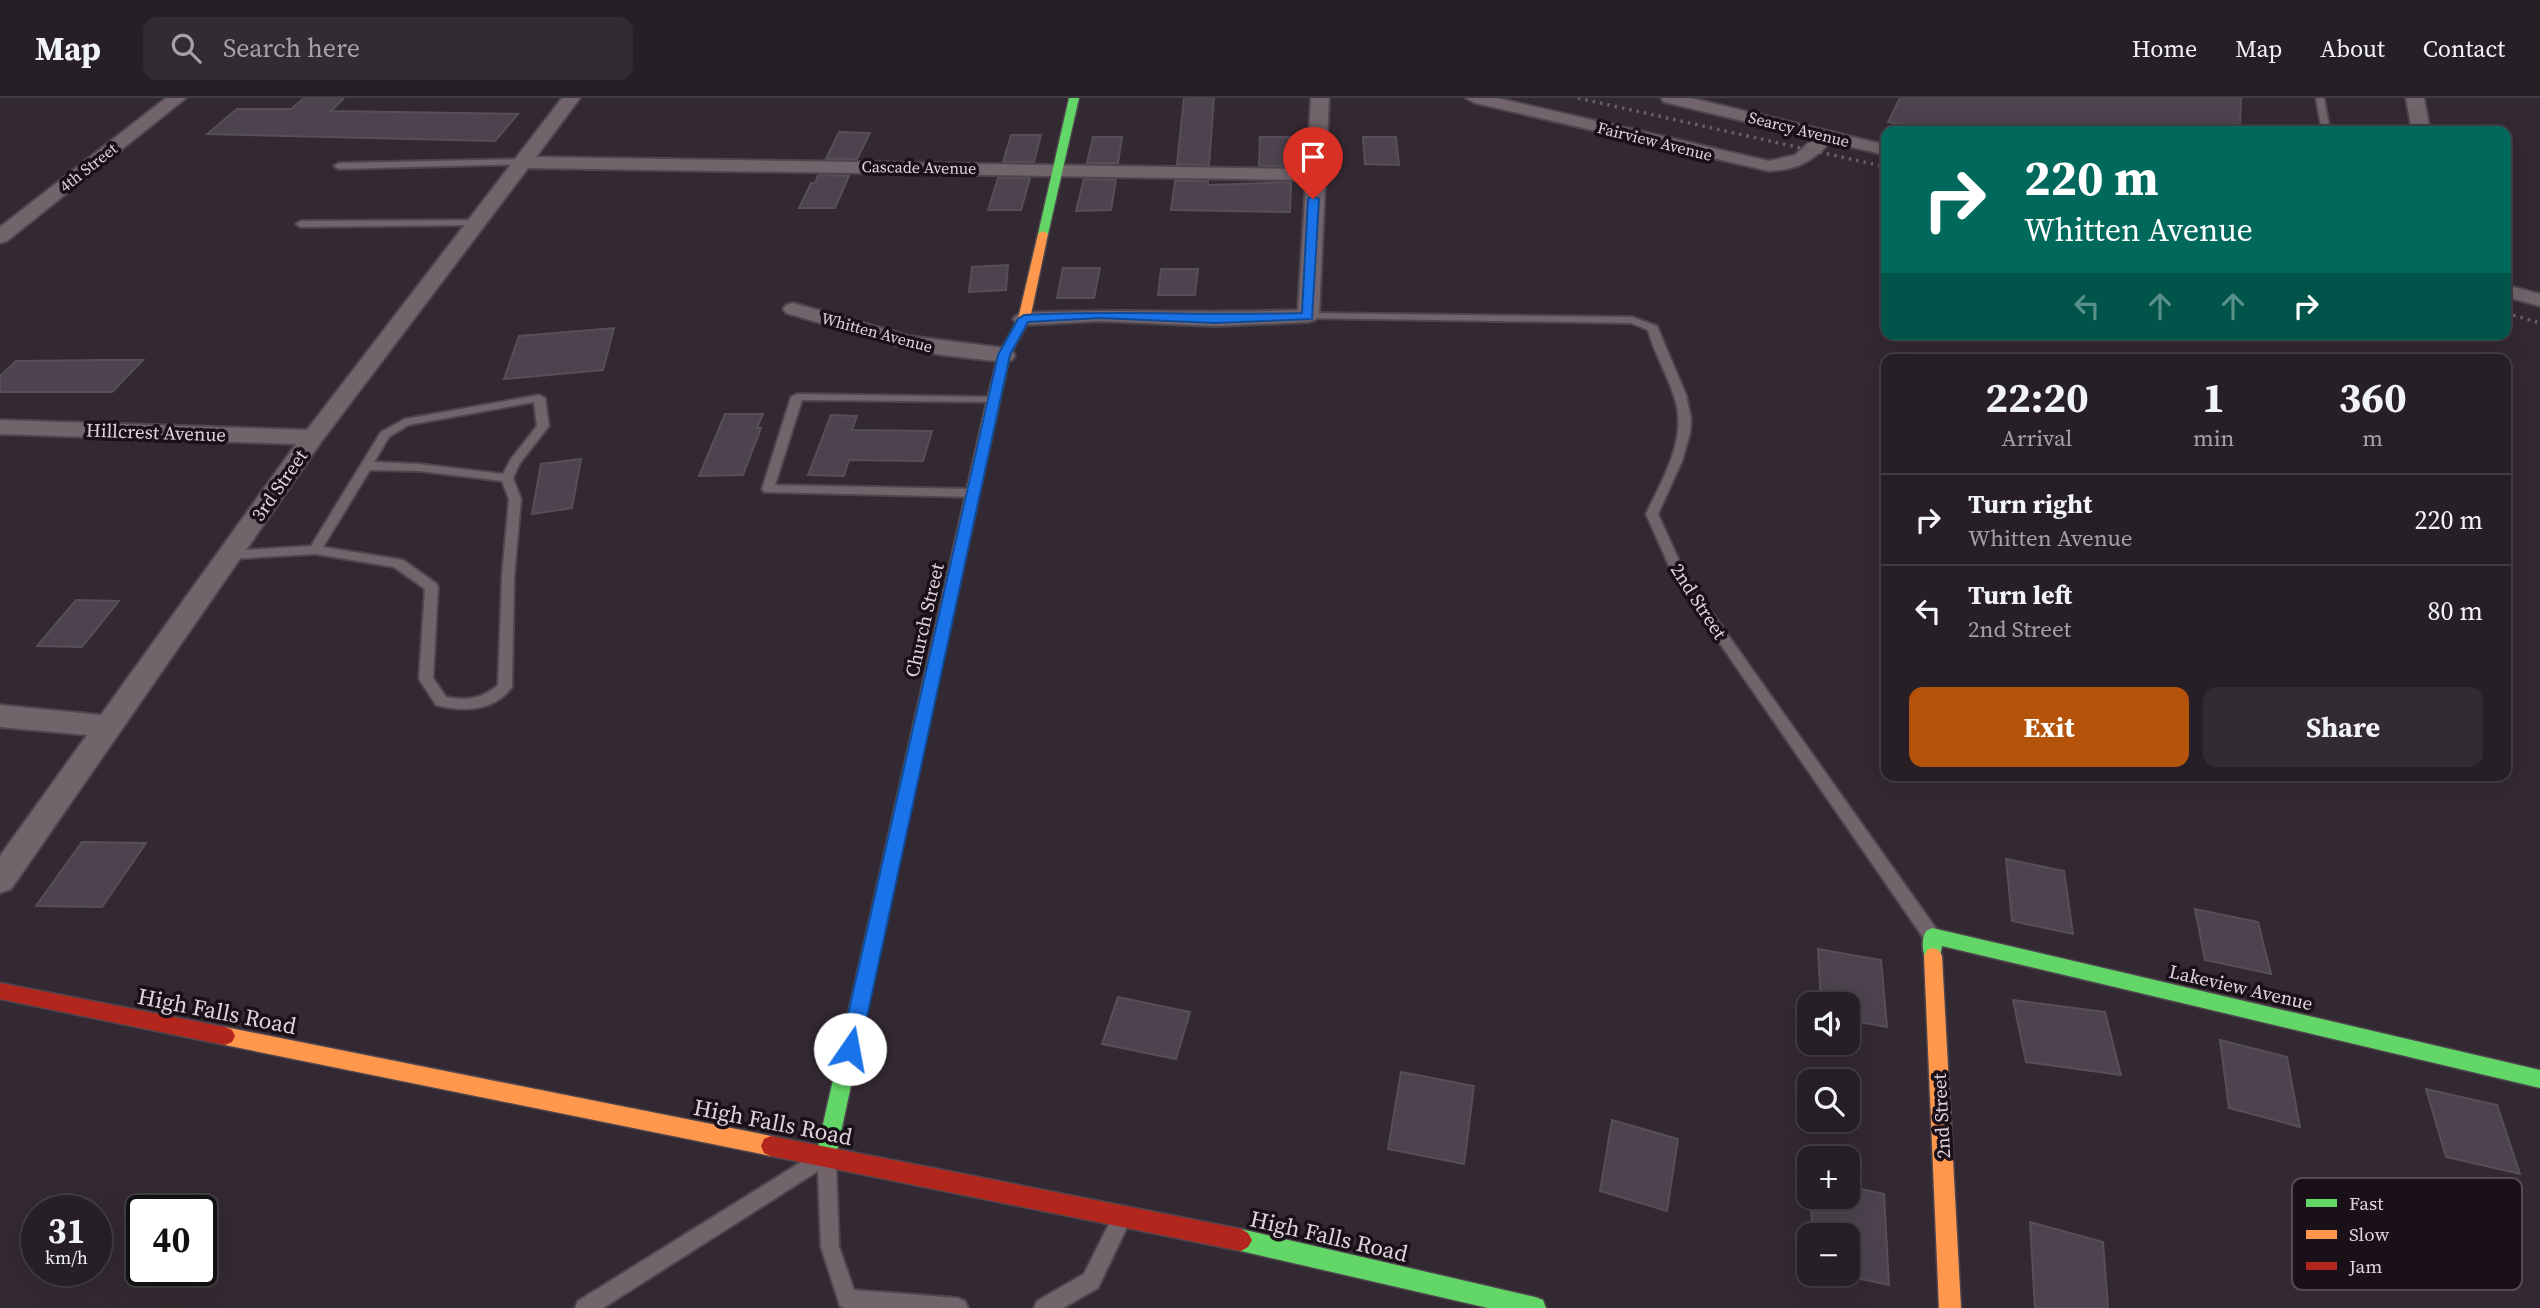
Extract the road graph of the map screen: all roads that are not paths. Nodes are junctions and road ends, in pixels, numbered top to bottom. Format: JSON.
{"nodes":[{"id":1,"x":177,"y":98,"type":"edge"},
{"id":2,"x":571,"y":98,"type":"edge"},
{"id":3,"x":1074,"y":98,"type":"edge"},
{"id":4,"x":1320,"y":98,"type":"edge"},
{"id":5,"x":1475,"y":98,"type":"edge"},
{"id":6,"x":1670,"y":98,"type":"edge"},
{"id":7,"x":2320,"y":98,"type":"edge"},
{"id":8,"x":2416,"y":98,"type":"edge"},
{"id":9,"x":2325,"y":126,"type":"edge"},
{"id":10,"x":2420,"y":126,"type":"edge"},
{"id":11,"x":1825,"y":136,"type":"junction"},
{"id":12,"x":1881,"y":149,"type":"edge"},
{"id":13,"x":524,"y":162,"type":"junction"},
{"id":14,"x":339,"y":166,"type":"dead end"},
{"id":15,"x":1059,"y":169,"type":"junction"},
{"id":16,"x":1314,"y":175,"type":"junction"},
{"id":17,"x":10,"y":221,"type":"edge"},
{"id":18,"x":477,"y":223,"type":"junction"},
{"id":19,"x":301,"y":224,"type":"dead end"},
{"id":20,"x":0,"y":237,"type":"edge"},
{"id":21,"x":2511,"y":292,"type":"edge"},
{"id":22,"x":2540,"y":300,"type":"edge"},
{"id":23,"x":793,"y":309,"type":"dead end"},
{"id":24,"x":1308,"y":316,"type":"junction"},
{"id":25,"x":1024,"y":319,"type":"junction"},
{"id":26,"x":1004,"y":355,"type":"junction"},
{"id":27,"x":993,"y":399,"type":"junction"},
{"id":28,"x":0,"y":427,"type":"edge"},
{"id":29,"x":313,"y":437,"type":"junction"},
{"id":30,"x":366,"y":466,"type":"junction"},
{"id":31,"x":507,"y":478,"type":"junction"},
{"id":32,"x":973,"y":493,"type":"junction"},
{"id":33,"x":314,"y":550,"type":"junction"},
{"id":34,"x":229,"y":555,"type":"junction"},
{"id":35,"x":0,"y":716,"type":"edge"},
{"id":36,"x":108,"y":726,"type":"junction"},
{"id":37,"x":0,"y":880,"type":"edge"},
{"id":38,"x":1932,"y":936,"type":"junction"},
{"id":39,"x":0,"y":991,"type":"edge"},
{"id":40,"x":2540,"y":1079,"type":"edge"},
{"id":41,"x":826,"y":1156,"type":"junction"},
{"id":42,"x":1123,"y":1216,"type":"junction"},
{"id":43,"x":887,"y":1305,"type":"edge"},
{"id":44,"x":585,"y":1308,"type":"edge"},
{"id":45,"x":958,"y":1308,"type":"edge"},
{"id":46,"x":1044,"y":1308,"type":"edge"},
{"id":47,"x":1535,"y":1308,"type":"edge"},
{"id":48,"x":1950,"y":1308,"type":"edge"}],
"edges":[{"from":1,"to":17,"type":"street","name":"4th Street"},
{"from":2,"to":13,"type":"street","name":"3rd Street"},
{"from":3,"to":15,"type":"street","name":"Church Street"},
{"from":4,"to":16,"type":"street"},
{"from":5,"to":11,"type":"street","name":"Fairview Avenue"},
{"from":6,"to":11,"type":"street","name":"Searcy Avenue"},
{"from":7,"to":9,"type":"lane"},
{"from":8,"to":10,"type":"street"},
{"from":11,"to":12,"type":"street","name":"Searcy Avenue"},
{"from":13,"to":14,"type":"lane"},
{"from":13,"to":15,"type":"street","name":"Cascade Avenue"},
{"from":13,"to":18,"type":"street","name":"3rd Street"},
{"from":15,"to":16,"type":"street","name":"Cascade Avenue"},
{"from":15,"to":25,"type":"street","name":"Church Street"},
{"from":16,"to":24,"type":"street"},
{"from":17,"to":20,"type":"street","name":"4th Street"},
{"from":18,"to":19,"type":"lane"},
{"from":18,"to":29,"type":"street","name":"3rd Street"},
{"from":21,"to":22,"type":"street"},
{"from":23,"to":26,"type":"street","name":"Whitten Avenue"},
{"from":24,"to":25,"type":"street"},
{"from":24,"to":38,"type":"lane","name":"2nd Street"},
{"from":25,"to":26,"type":"street","name":"Church Street"},
{"from":26,"to":27,"type":"street","name":"Church Street"},
{"from":27,"to":32,"type":"street","name":"Church Street"},
{"from":27,"to":32,"type":"lane"},
{"from":28,"to":29,"type":"street","name":"Hillcrest Avenue"},
{"from":29,"to":34,"type":"street","name":"3rd Street"},
{"from":30,"to":31,"type":"lane"},
{"from":30,"to":31,"type":"lane"},
{"from":30,"to":33,"type":"lane"},
{"from":31,"to":33,"type":"lane"},
{"from":32,"to":41,"type":"street","name":"Church Street"},
{"from":33,"to":34,"type":"lane"},
{"from":34,"to":36,"type":"street","name":"3rd Street"},
{"from":35,"to":36,"type":"street"},
{"from":36,"to":37,"type":"street","name":"3rd Street"},
{"from":38,"to":40,"type":"street","name":"Lakeview Avenue"},
{"from":38,"to":48,"type":"street","name":"2nd Street"},
{"from":39,"to":41,"type":"street","name":"High Falls Road"},
{"from":41,"to":42,"type":"street","name":"High Falls Road"},
{"from":41,"to":43,"type":"lane"},
{"from":41,"to":44,"type":"lane"},
{"from":42,"to":46,"type":"lane"},
{"from":42,"to":47,"type":"street","name":"High Falls Road"},
{"from":43,"to":45,"type":"lane"}]}
